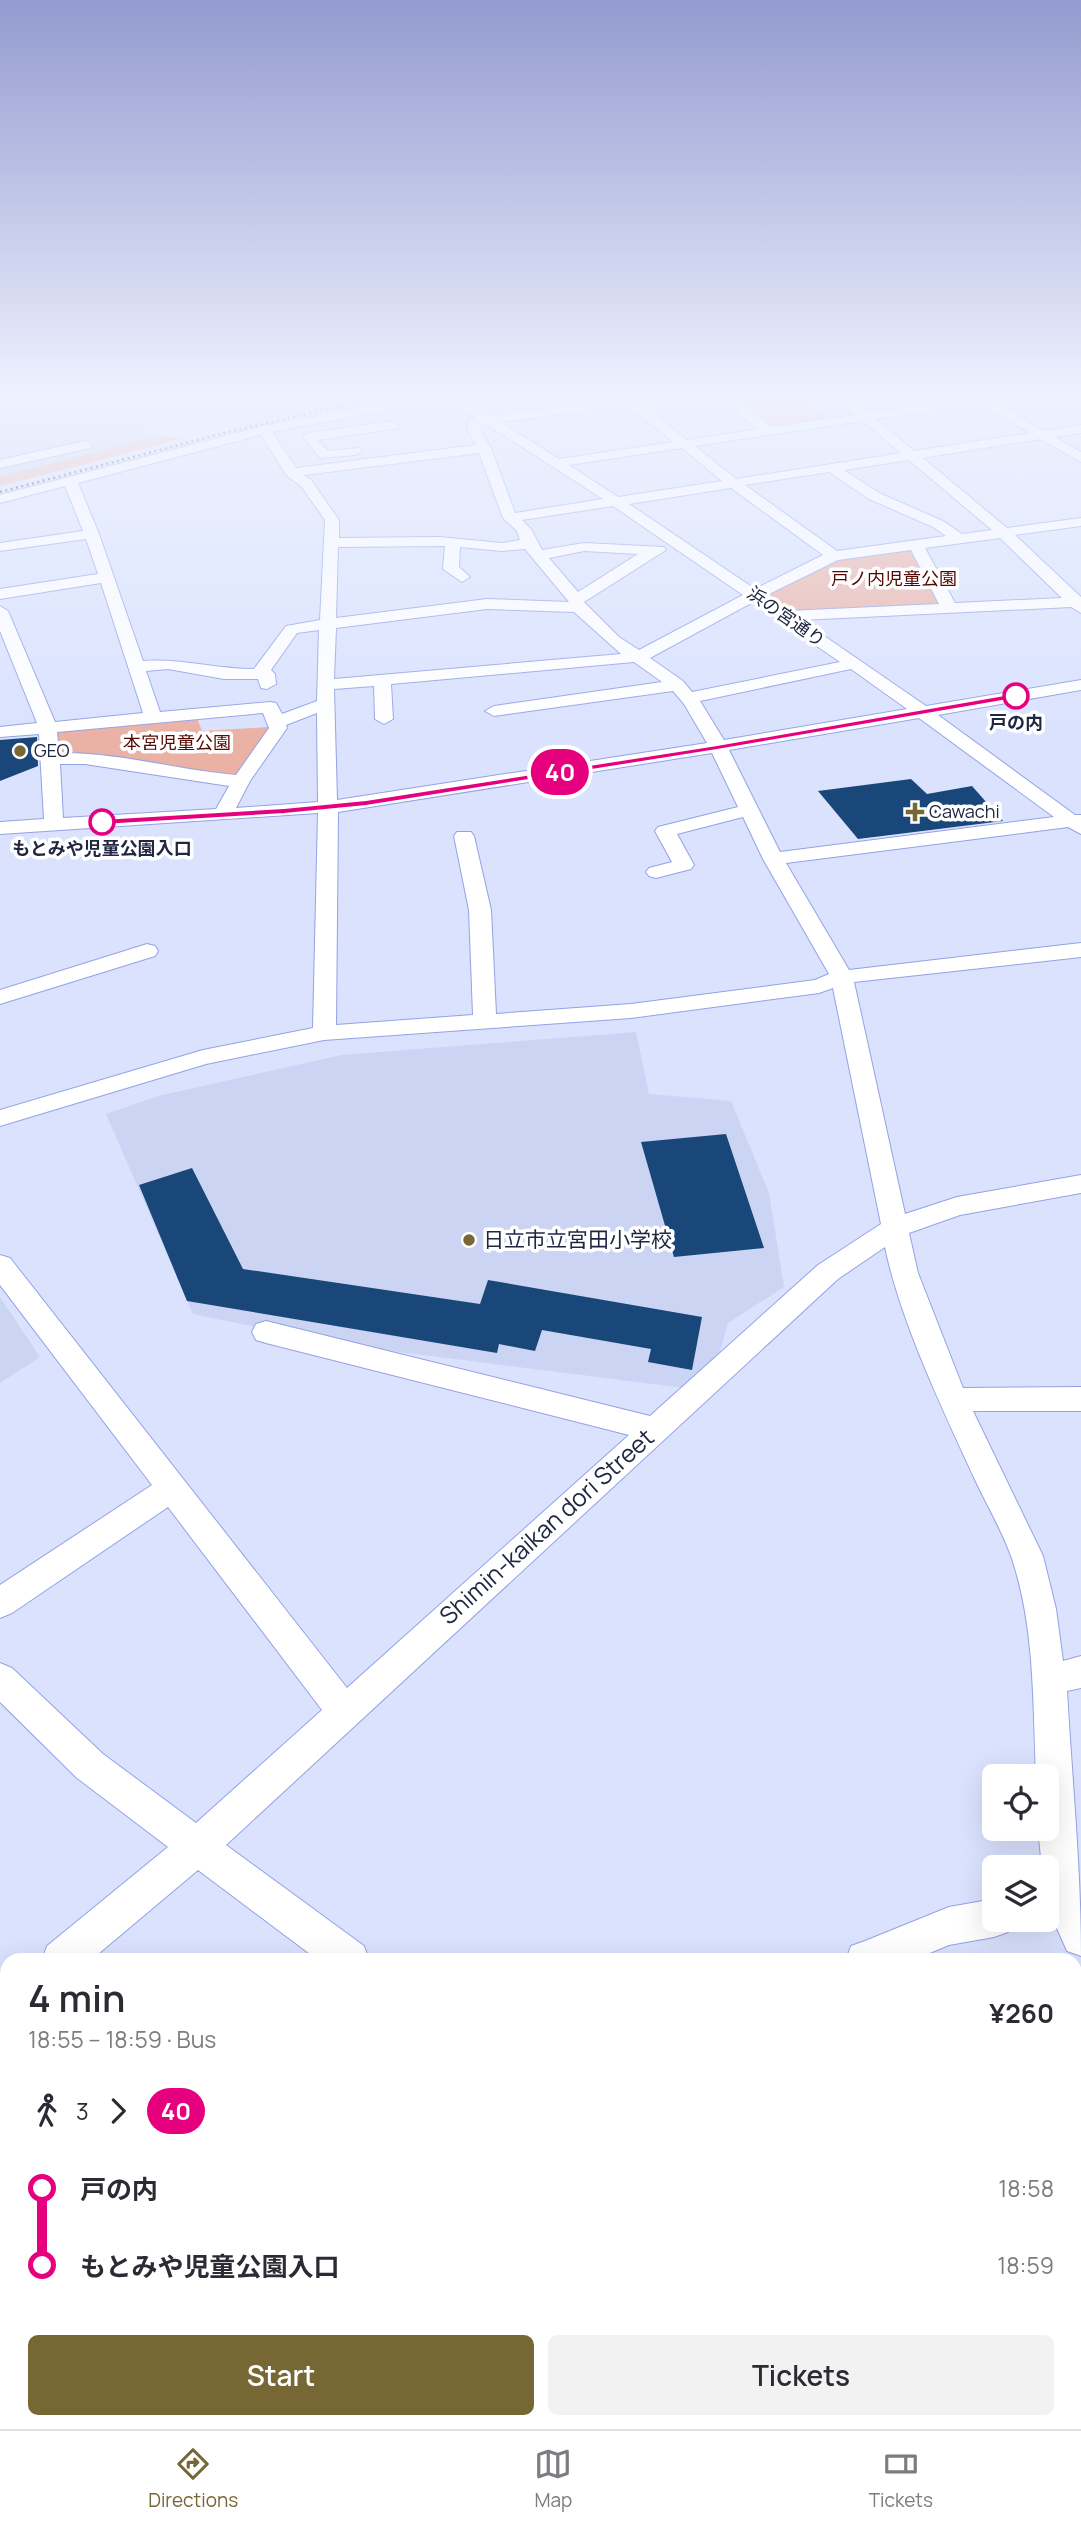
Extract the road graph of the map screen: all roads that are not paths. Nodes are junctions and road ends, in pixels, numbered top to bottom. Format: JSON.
{"nodes":[{"id":1,"x":82,"y":509,"type":"edge"},
{"id":2,"x":325,"y":509,"type":"edge"},
{"id":3,"x":507,"y":509,"type":"edge"},
{"id":4,"x":564,"y":509,"type":"edge"},
{"id":5,"x":629,"y":509,"type":"edge"},
{"id":6,"x":769,"y":509,"type":"edge"},
{"id":7,"x":905,"y":509,"type":"edge"},
{"id":8,"x":975,"y":509,"type":"edge"},
{"id":9,"x":510,"y":518,"type":"junction"},
{"id":10,"x":1081,"y":522,"type":"edge"},
{"id":11,"x":1004,"y":533,"type":"junction"},
{"id":12,"x":92,"y":534,"type":"junction"},
{"id":13,"x":960,"y":539,"type":"junction"},
{"id":14,"x":453,"y":542,"type":"junction"},
{"id":15,"x":331,"y":543,"type":"junction"},
{"id":16,"x":678,"y":543,"type":"junction"},
{"id":17,"x":916,"y":545,"type":"junction"},
{"id":18,"x":0,"y":547,"type":"edge"},
{"id":19,"x":534,"y":550,"type":"junction"},
{"id":20,"x":659,"y":550,"type":"junction"},
{"id":21,"x":834,"y":556,"type":"junction"},
{"id":22,"x":461,"y":577,"type":"dead end"},
{"id":23,"x":105,"y":578,"type":"junction"},
{"id":24,"x":0,"y":594,"type":"edge"},
{"id":25,"x":754,"y":595,"type":"junction"},
{"id":26,"x":577,"y":604,"type":"junction"},
{"id":27,"x":1079,"y":605,"type":"edge"},
{"id":28,"x":950,"y":609,"type":"junction"},
{"id":29,"x":0,"y":611,"type":"edge"},
{"id":30,"x":785,"y":616,"type":"junction"},
{"id":31,"x":327,"y":624,"type":"junction"},
{"id":32,"x":639,"y":657,"type":"junction"},
{"id":33,"x":853,"y":664,"type":"junction"},
{"id":34,"x":136,"y":667,"type":"junction"},
{"id":35,"x":259,"y":674,"type":"junction"},
{"id":36,"x":382,"y":680,"type":"junction"},
{"id":37,"x":325,"y":685,"type":"junction"},
{"id":38,"x":1081,"y":685,"type":"edge"},
{"id":39,"x":682,"y":691,"type":"junction"},
{"id":40,"x":326,"y":704,"type":"junction"},
{"id":41,"x":494,"y":711,"type":"dead end"},
{"id":42,"x":923,"y":712,"type":"junction"},
{"id":43,"x":273,"y":715,"type":"junction"},
{"id":44,"x":153,"y":716,"type":"junction"},
{"id":45,"x":384,"y":719,"type":"dead end"},
{"id":46,"x":47,"y":727,"type":"junction"},
{"id":47,"x":0,"y":732,"type":"edge"},
{"id":48,"x":717,"y":747,"type":"junction"},
{"id":49,"x":51,"y":759,"type":"junction"},
{"id":50,"x":241,"y":780,"type":"junction"},
{"id":51,"x":328,"y":807,"type":"junction"},
{"id":52,"x":747,"y":810,"type":"junction"},
{"id":53,"x":222,"y":815,"type":"junction"},
{"id":54,"x":1078,"y":823,"type":"edge"},
{"id":55,"x":54,"y":825,"type":"junction"},
{"id":56,"x":0,"y":828,"type":"edge"},
{"id":57,"x":464,"y":836,"type":"dead end"},
{"id":58,"x":773,"y":859,"type":"junction"},
{"id":59,"x":656,"y":872,"type":"dead end"},
{"id":60,"x":1081,"y":950,"type":"edge"},
{"id":61,"x":147,"y":951,"type":"dead end"},
{"id":62,"x":842,"y":977,"type":"junction"},
{"id":63,"x":0,"y":997,"type":"edge"},
{"id":64,"x":485,"y":1019,"type":"junction"},
{"id":65,"x":324,"y":1033,"type":"junction"},
{"id":66,"x":0,"y":1118,"type":"edge"},
{"id":67,"x":1081,"y":1184,"type":"edge"},
{"id":68,"x":894,"y":1228,"type":"junction"},
{"id":69,"x":0,"y":1265,"type":"edge"},
{"id":70,"x":266,"y":1332,"type":"dead end"},
{"id":71,"x":1081,"y":1399,"type":"edge"},
{"id":72,"x":953,"y":1400,"type":"junction"},
{"id":73,"x":655,"y":1429,"type":"junction"},
{"id":74,"x":171,"y":1489,"type":"junction"},
{"id":75,"x":0,"y":1603,"type":"edge"},
{"id":76,"x":1065,"y":1676,"type":"edge"},
{"id":77,"x":0,"y":1679,"type":"edge"},
{"id":78,"x":344,"y":1712,"type":"junction"},
{"id":79,"x":198,"y":1846,"type":"junction"},
{"id":80,"x":1065,"y":1917,"type":"edge"},
{"id":81,"x":982,"y":1920,"type":"edge"},
{"id":82,"x":69,"y":1953,"type":"edge"},
{"id":83,"x":341,"y":1953,"type":"edge"},
{"id":84,"x":882,"y":1953,"type":"edge"}],
"edges":[{"from":1,"to":12,"type":"street"},
{"from":2,"to":15,"type":"street"},
{"from":3,"to":9,"type":"street"},
{"from":4,"to":9,"type":"street"},
{"from":5,"to":16,"type":"street","name":"浜の宮通り"},
{"from":6,"to":21,"type":"street"},
{"from":7,"to":13,"type":"street"},
{"from":8,"to":11,"type":"street"},
{"from":9,"to":19,"type":"street"},
{"from":10,"to":11,"type":"street"},
{"from":11,"to":13,"type":"street"},
{"from":11,"to":27,"type":"street"},
{"from":12,"to":18,"type":"street"},
{"from":12,"to":23,"type":"street"},
{"from":13,"to":17,"type":"street"},
{"from":14,"to":15,"type":"street"},
{"from":14,"to":19,"type":"street"},
{"from":14,"to":22,"type":"street"},
{"from":15,"to":31,"type":"street"},
{"from":16,"to":20,"type":"street"},
{"from":16,"to":25,"type":"street","name":"浜の宮通り"},
{"from":17,"to":21,"type":"street"},
{"from":17,"to":28,"type":"street"},
{"from":19,"to":20,"type":"street"},
{"from":19,"to":26,"type":"street"},
{"from":20,"to":26,"type":"street"},
{"from":21,"to":25,"type":"street"},
{"from":23,"to":24,"type":"street"},
{"from":23,"to":34,"type":"street"},
{"from":25,"to":30,"type":"street","name":"浜の宮通り"},
{"from":25,"to":32,"type":"street"},
{"from":26,"to":31,"type":"street"},
{"from":26,"to":32,"type":"street"},
{"from":27,"to":28,"type":"street"},
{"from":28,"to":30,"type":"street"},
{"from":29,"to":46,"type":"street"},
{"from":30,"to":33,"type":"street","name":"浜の宮通り"},
{"from":31,"to":35,"type":"street"},
{"from":31,"to":37,"type":"street"},
{"from":32,"to":36,"type":"street"},
{"from":32,"to":39,"type":"street"},
{"from":33,"to":39,"type":"street"},
{"from":33,"to":42,"type":"street","name":"浜の宮通り"},
{"from":34,"to":35,"type":"street"},
{"from":34,"to":44,"type":"street"},
{"from":35,"to":43,"type":"street"},
{"from":36,"to":37,"type":"street"},
{"from":36,"to":45,"type":"street"},
{"from":37,"to":40,"type":"street"},
{"from":38,"to":42,"type":"street"},
{"from":39,"to":41,"type":"street"},
{"from":39,"to":48,"type":"street"},
{"from":40,"to":43,"type":"street"},
{"from":40,"to":51,"type":"street"},
{"from":42,"to":48,"type":"street"},
{"from":42,"to":54,"type":"street","name":"浜の宮通り"},
{"from":43,"to":44,"type":"street"},
{"from":43,"to":50,"type":"street"},
{"from":44,"to":46,"type":"street"},
{"from":46,"to":47,"type":"street"},
{"from":46,"to":49,"type":"street"},
{"from":48,"to":51,"type":"street"},
{"from":48,"to":52,"type":"street"},
{"from":49,"to":50,"type":"street"},
{"from":49,"to":55,"type":"street"},
{"from":50,"to":53,"type":"street"},
{"from":51,"to":53,"type":"street"},
{"from":51,"to":65,"type":"street"},
{"from":52,"to":58,"type":"street"},
{"from":52,"to":59,"type":"street"},
{"from":53,"to":55,"type":"street"},
{"from":54,"to":58,"type":"street"},
{"from":55,"to":56,"type":"street"},
{"from":57,"to":64,"type":"street"},
{"from":58,"to":62,"type":"street"},
{"from":60,"to":62,"type":"street"},
{"from":61,"to":63,"type":"street"},
{"from":62,"to":64,"type":"street"},
{"from":62,"to":68,"type":"street"},
{"from":64,"to":65,"type":"street"},
{"from":65,"to":66,"type":"street"},
{"from":67,"to":68,"type":"street","name":"Shimin-kaikan dori Street"},
{"from":68,"to":72,"type":"street"},
{"from":68,"to":73,"type":"street","name":"Shimin-kaikan dori Street"},
{"from":69,"to":74,"type":"street"},
{"from":70,"to":73,"type":"street"},
{"from":71,"to":72,"type":"street"},
{"from":72,"to":76,"type":"street"},
{"from":73,"to":78,"type":"street","name":"Shimin-kaikan dori Street"},
{"from":74,"to":75,"type":"street"},
{"from":74,"to":78,"type":"street"},
{"from":76,"to":80,"type":"street"},
{"from":77,"to":79,"type":"street"},
{"from":78,"to":79,"type":"street","name":"Shimin-kaikan dori Street"},
{"from":79,"to":82,"type":"street","name":"Shimin-kaikan dori Street"},
{"from":79,"to":83,"type":"street"},
{"from":81,"to":84,"type":"street"}]}
